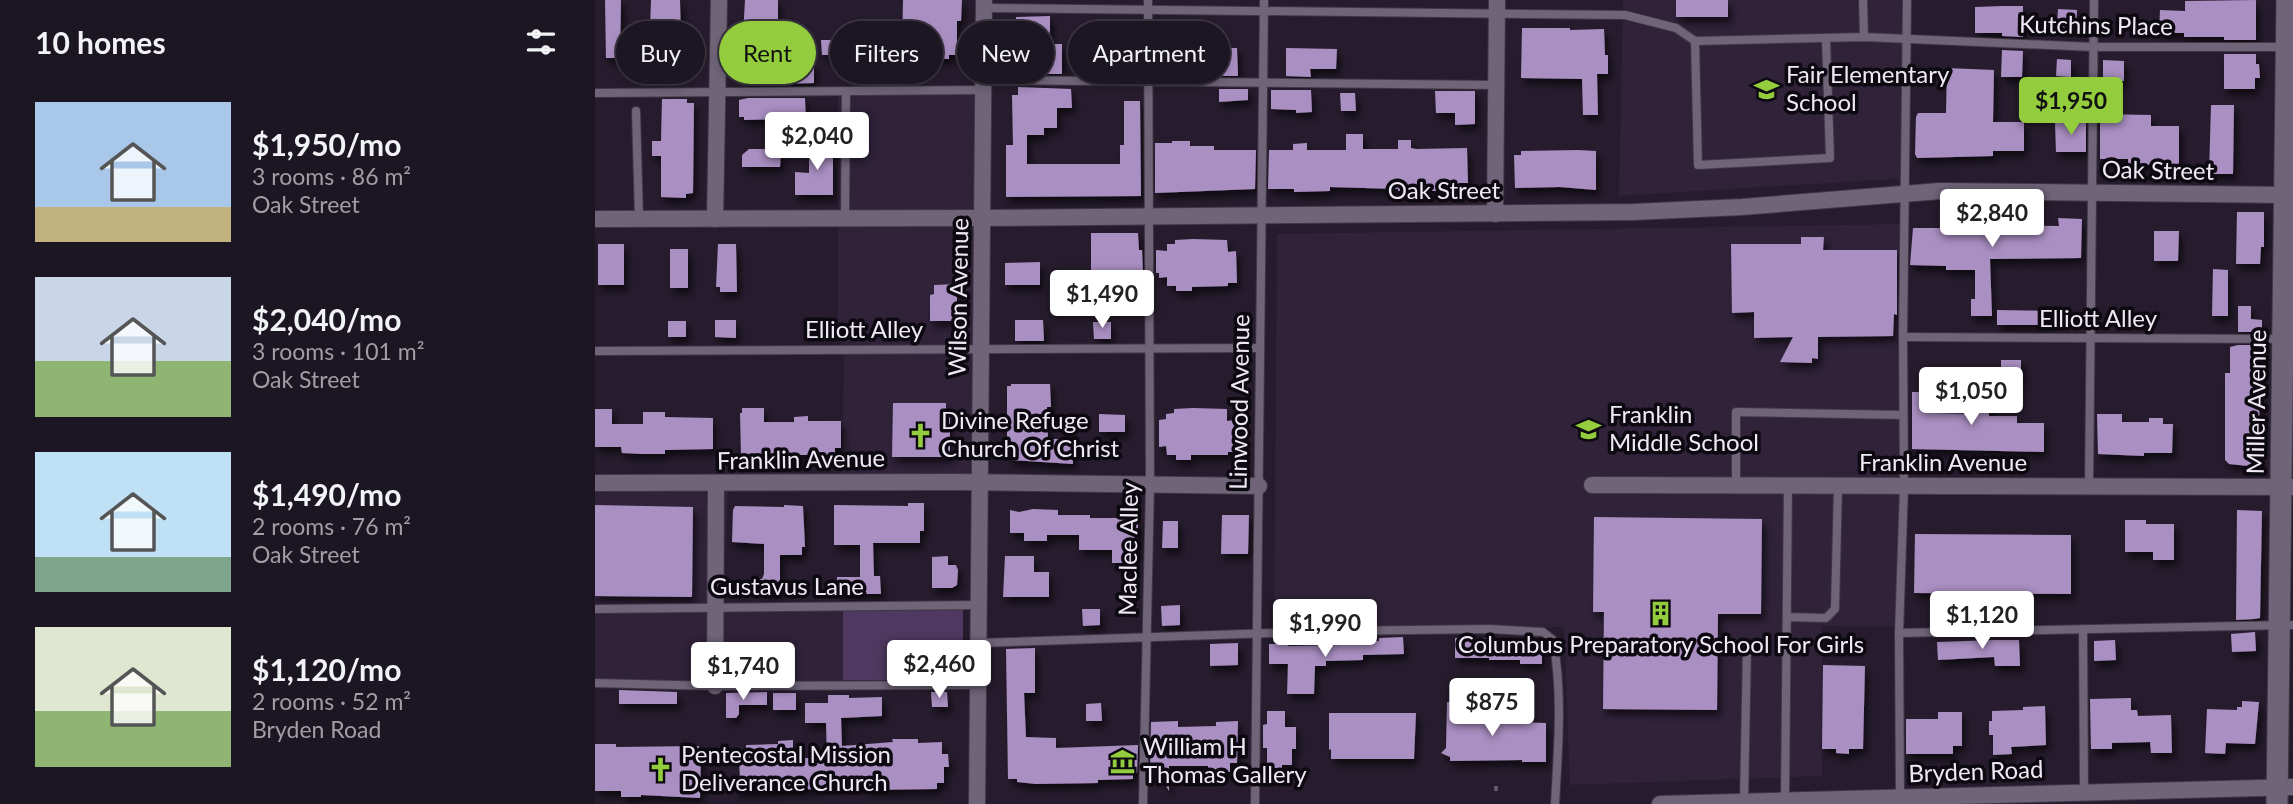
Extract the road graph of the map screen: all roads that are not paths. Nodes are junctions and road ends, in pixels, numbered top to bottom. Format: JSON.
{"nodes":[{"id":1,"x":719,"y":0,"type":"edge"},
{"id":2,"x":1148,"y":0,"type":"edge"},
{"id":3,"x":1264,"y":0,"type":"edge"},
{"id":4,"x":1863,"y":0,"type":"edge"},
{"id":5,"x":1907,"y":0,"type":"edge"},
{"id":6,"x":2094,"y":0,"type":"edge"},
{"id":7,"x":2287,"y":0,"type":"edge"},
{"id":8,"x":984,"y":4,"type":"edge"},
{"id":9,"x":1497,"y":8,"type":"edge"},
{"id":10,"x":1147,"y":10,"type":"junction"},
{"id":11,"x":1264,"y":12,"type":"junction"},
{"id":12,"x":1147,"y":21,"type":"edge"},
{"id":13,"x":1864,"y":37,"type":"junction"},
{"id":14,"x":1826,"y":39,"type":"junction"},
{"id":15,"x":1906,"y":40,"type":"junction"},
{"id":16,"x":1695,"y":41,"type":"junction"},
{"id":17,"x":2093,"y":47,"type":"junction"},
{"id":18,"x":2290,"y":48,"type":"edge"},
{"id":19,"x":1230,"y":81,"type":"edge"},
{"id":20,"x":1068,"y":82,"type":"edge"},
{"id":21,"x":1263,"y":82,"type":"junction"},
{"id":22,"x":1148,"y":84,"type":"edge"},
{"id":23,"x":984,"y":85,"type":"junction"},
{"id":24,"x":1496,"y":85,"type":"junction"},
{"id":25,"x":846,"y":92,"type":"junction"},
{"id":26,"x":595,"y":93,"type":"edge"},
{"id":27,"x":717,"y":93,"type":"junction"},
{"id":28,"x":636,"y":111,"type":"dead end"},
{"id":29,"x":1904,"y":193,"type":"junction"},
{"id":30,"x":2091,"y":193,"type":"junction"},
{"id":31,"x":2289,"y":195,"type":"edge"},
{"id":32,"x":1495,"y":214,"type":"junction"},
{"id":33,"x":1262,"y":215,"type":"junction"},
{"id":34,"x":1149,"y":216,"type":"junction"},
{"id":35,"x":845,"y":218,"type":"junction"},
{"id":36,"x":983,"y":218,"type":"junction"},
{"id":37,"x":595,"y":219,"type":"edge"},
{"id":38,"x":639,"y":219,"type":"junction"},
{"id":39,"x":715,"y":219,"type":"junction"},
{"id":40,"x":1903,"y":337,"type":"junction"},
{"id":41,"x":2089,"y":338,"type":"junction"},
{"id":42,"x":2288,"y":339,"type":"edge"},
{"id":43,"x":982,"y":348,"type":"junction"},
{"id":44,"x":1148,"y":348,"type":"junction"},
{"id":45,"x":1260,"y":348,"type":"junction"},
{"id":46,"x":595,"y":351,"type":"edge"},
{"id":47,"x":1903,"y":415,"type":"junction"},
{"id":48,"x":595,"y":483,"type":"edge"},
{"id":49,"x":979,"y":483,"type":"junction"},
{"id":50,"x":716,"y":484,"type":"junction"},
{"id":51,"x":1150,"y":485,"type":"junction"},
{"id":52,"x":1592,"y":485,"type":"dead end"},
{"id":53,"x":1736,"y":485,"type":"junction"},
{"id":54,"x":1789,"y":485,"type":"junction"},
{"id":55,"x":1259,"y":486,"type":"junction"},
{"id":56,"x":1838,"y":486,"type":"junction"},
{"id":57,"x":1904,"y":486,"type":"junction"},
{"id":58,"x":2089,"y":487,"type":"junction"},
{"id":59,"x":2288,"y":487,"type":"edge"},
{"id":60,"x":978,"y":605,"type":"junction"},
{"id":61,"x":715,"y":606,"type":"junction"},
{"id":62,"x":595,"y":608,"type":"edge"},
{"id":63,"x":1787,"y":617,"type":"junction"},
{"id":64,"x":2287,"y":625,"type":"edge"},
{"id":65,"x":2083,"y":629,"type":"junction"},
{"id":66,"x":1899,"y":633,"type":"junction"},
{"id":67,"x":1257,"y":635,"type":"junction"},
{"id":68,"x":1147,"y":639,"type":"junction"},
{"id":69,"x":978,"y":643,"type":"junction"},
{"id":70,"x":1747,"y":647,"type":"dead end"},
{"id":71,"x":595,"y":683,"type":"edge"},
{"id":72,"x":978,"y":685,"type":"junction"},
{"id":73,"x":715,"y":686,"type":"junction"},
{"id":74,"x":2084,"y":792,"type":"junction"},
{"id":75,"x":2283,"y":793,"type":"edge"},
{"id":76,"x":2134,"y":797,"type":"edge"},
{"id":77,"x":2017,"y":799,"type":"edge"},
{"id":78,"x":1785,"y":800,"type":"junction"},
{"id":79,"x":1900,"y":800,"type":"edge"},
{"id":80,"x":1744,"y":801,"type":"junction"},
{"id":81,"x":977,"y":804,"type":"edge"},
{"id":82,"x":1143,"y":804,"type":"edge"},
{"id":83,"x":1255,"y":804,"type":"edge"},
{"id":84,"x":1555,"y":804,"type":"edge"},
{"id":85,"x":1660,"y":804,"type":"edge"},
{"id":86,"x":1680,"y":804,"type":"edge"}],
"edges":[{"from":1,"to":27,"type":"street"},
{"from":2,"to":10,"type":"lane","name":"Maclee Alley"},
{"from":3,"to":11,"type":"lane","name":"Linwood Avenue"},
{"from":4,"to":13,"type":"lane"},
{"from":5,"to":15,"type":"lane"},
{"from":6,"to":17,"type":"lane"},
{"from":7,"to":18,"type":"street","name":"Miller Avenue"},
{"from":8,"to":10,"type":"lane"},
{"from":8,"to":23,"type":"street","name":"Wilson Avenue"},
{"from":9,"to":11,"type":"lane"},
{"from":9,"to":16,"type":"lane"},
{"from":9,"to":24,"type":"street"},
{"from":10,"to":11,"type":"lane"},
{"from":10,"to":12,"type":"lane","name":"Maclee Alley"},
{"from":11,"to":21,"type":"lane","name":"Linwood Avenue"},
{"from":13,"to":14,"type":"lane","name":"Kutchins Place"},
{"from":13,"to":15,"type":"lane","name":"Kutchins Place"},
{"from":14,"to":16,"type":"lane","name":"Kutchins Place"},
{"from":14,"to":16,"type":"lane"},
{"from":15,"to":17,"type":"lane","name":"Kutchins Place"},
{"from":15,"to":29,"type":"lane"},
{"from":17,"to":18,"type":"lane","name":"Kutchins Place"},
{"from":17,"to":30,"type":"lane"},
{"from":18,"to":31,"type":"street","name":"Miller Avenue"},
{"from":19,"to":21,"type":"lane"},
{"from":20,"to":23,"type":"lane"},
{"from":21,"to":24,"type":"lane"},
{"from":21,"to":33,"type":"lane","name":"Linwood Avenue"},
{"from":22,"to":34,"type":"lane","name":"Maclee Alley"},
{"from":23,"to":25,"type":"lane"},
{"from":23,"to":36,"type":"street","name":"Wilson Avenue"},
{"from":24,"to":32,"type":"street"},
{"from":25,"to":27,"type":"lane"},
{"from":25,"to":35,"type":"lane"},
{"from":26,"to":27,"type":"lane"},
{"from":27,"to":39,"type":"street"},
{"from":28,"to":38,"type":"lane"},
{"from":29,"to":30,"type":"street","name":"Oak Street"},
{"from":29,"to":32,"type":"street","name":"Oak Street"},
{"from":29,"to":40,"type":"lane"},
{"from":30,"to":31,"type":"street","name":"Oak Street"},
{"from":30,"to":41,"type":"lane"},
{"from":31,"to":42,"type":"street","name":"Miller Avenue"},
{"from":32,"to":33,"type":"street","name":"Oak Street"},
{"from":33,"to":34,"type":"street","name":"Oak Street"},
{"from":33,"to":45,"type":"lane","name":"Linwood Avenue"},
{"from":34,"to":36,"type":"street","name":"Oak Street"},
{"from":34,"to":44,"type":"lane","name":"Maclee Alley"},
{"from":35,"to":36,"type":"street","name":"Oak Street"},
{"from":35,"to":39,"type":"street","name":"Oak Street"},
{"from":36,"to":43,"type":"street","name":"Wilson Avenue"},
{"from":37,"to":38,"type":"street","name":"Oak Street"},
{"from":38,"to":39,"type":"street","name":"Oak Street"},
{"from":40,"to":41,"type":"lane","name":"Elliott Alley"},
{"from":40,"to":47,"type":"lane"},
{"from":41,"to":42,"type":"lane","name":"Elliott Alley"},
{"from":41,"to":58,"type":"lane"},
{"from":42,"to":59,"type":"street","name":"Miller Avenue"},
{"from":43,"to":44,"type":"lane","name":"Elliott Alley"},
{"from":43,"to":46,"type":"lane","name":"Elliott Alley"},
{"from":43,"to":49,"type":"street","name":"Wilson Avenue"},
{"from":44,"to":45,"type":"lane","name":"Elliott Alley"},
{"from":44,"to":51,"type":"lane","name":"Maclee Alley"},
{"from":45,"to":55,"type":"lane","name":"Linwood Avenue"},
{"from":47,"to":53,"type":"lane"},
{"from":47,"to":57,"type":"lane"},
{"from":48,"to":50,"type":"street","name":"Franklin Avenue"},
{"from":49,"to":50,"type":"street","name":"Franklin Avenue"},
{"from":49,"to":51,"type":"street","name":"Franklin Avenue"},
{"from":49,"to":60,"type":"street","name":"Wilson Avenue"},
{"from":50,"to":61,"type":"street"},
{"from":51,"to":55,"type":"street","name":"Franklin Avenue"},
{"from":51,"to":68,"type":"lane","name":"Maclee Alley"},
{"from":52,"to":53,"type":"street","name":"Franklin Avenue"},
{"from":53,"to":54,"type":"street","name":"Franklin Avenue"},
{"from":54,"to":56,"type":"street","name":"Franklin Avenue"},
{"from":54,"to":63,"type":"lane"},
{"from":55,"to":67,"type":"lane","name":"Linwood Avenue"},
{"from":56,"to":57,"type":"street","name":"Franklin Avenue"},
{"from":56,"to":63,"type":"lane"},
{"from":57,"to":58,"type":"street","name":"Franklin Avenue"},
{"from":57,"to":66,"type":"lane"},
{"from":58,"to":59,"type":"street","name":"Franklin Avenue"},
{"from":59,"to":64,"type":"street","name":"Miller Avenue"},
{"from":60,"to":61,"type":"lane","name":"Gustavus Lane"},
{"from":60,"to":69,"type":"street","name":"Wilson Avenue"},
{"from":61,"to":62,"type":"lane","name":"Gustavus Lane"},
{"from":61,"to":73,"type":"street"},
{"from":63,"to":78,"type":"lane"},
{"from":64,"to":65,"type":"lane"},
{"from":64,"to":75,"type":"street","name":"Miller Avenue"},
{"from":65,"to":66,"type":"lane"},
{"from":65,"to":74,"type":"lane"},
{"from":66,"to":79,"type":"lane"},
{"from":67,"to":68,"type":"lane"},
{"from":67,"to":83,"type":"lane","name":"Linwood Avenue"},
{"from":67,"to":84,"type":"lane"},
{"from":68,"to":69,"type":"lane"},
{"from":68,"to":82,"type":"lane","name":"Maclee Alley"},
{"from":69,"to":72,"type":"street","name":"Wilson Avenue"},
{"from":70,"to":80,"type":"lane"},
{"from":71,"to":73,"type":"lane"},
{"from":72,"to":73,"type":"lane"},
{"from":72,"to":81,"type":"street","name":"Wilson Avenue"},
{"from":74,"to":76,"type":"street","name":"Bryden Road"},
{"from":74,"to":77,"type":"street","name":"Bryden Road"},
{"from":75,"to":76,"type":"street","name":"Bryden Road"},
{"from":77,"to":79,"type":"street","name":"Bryden Road"},
{"from":78,"to":79,"type":"street","name":"Bryden Road"},
{"from":78,"to":80,"type":"street","name":"Bryden Road"},
{"from":80,"to":86,"type":"street","name":"Bryden Road"},
{"from":85,"to":86,"type":"street","name":"Bryden Road"}]}
